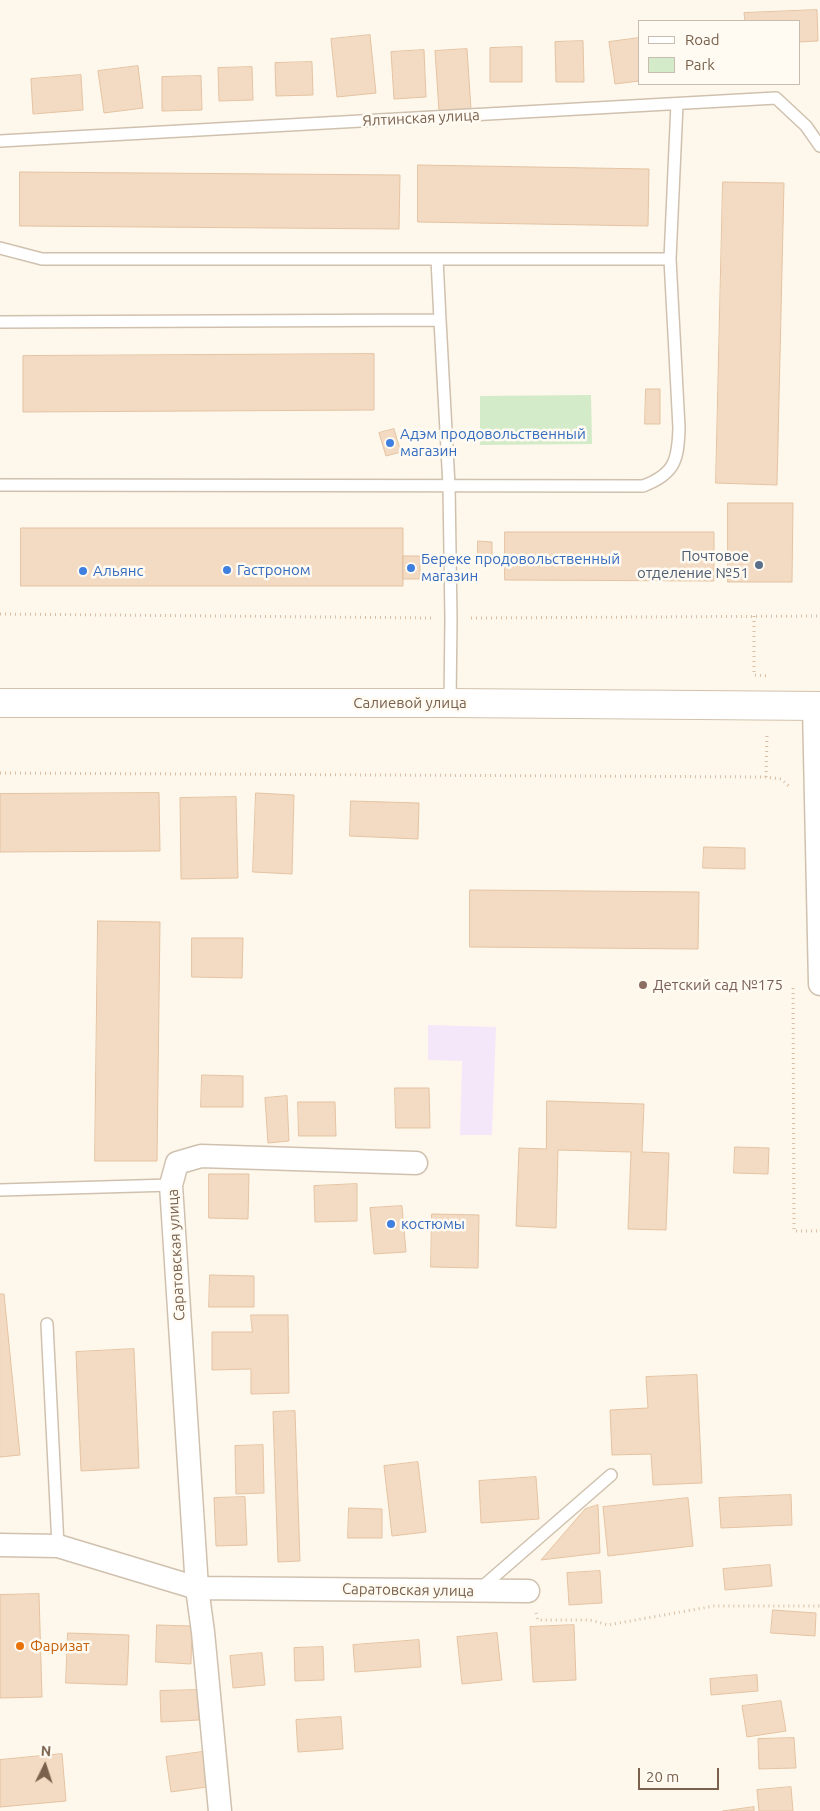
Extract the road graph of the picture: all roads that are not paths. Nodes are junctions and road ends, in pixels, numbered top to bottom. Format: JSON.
{"nodes":[{"id":1,"x":677,"y":104,"type":"junction"},
{"id":2,"x":0,"y":141,"type":"edge"},
{"id":3,"x":820,"y":146,"type":"edge"},
{"id":4,"x":0,"y":248,"type":"edge"},
{"id":5,"x":437,"y":259,"type":"junction"},
{"id":6,"x":670,"y":259,"type":"junction"},
{"id":7,"x":440,"y":320,"type":"junction"},
{"id":8,"x":0,"y":322,"type":"edge"},
{"id":9,"x":0,"y":485,"type":"edge"},
{"id":10,"x":449,"y":486,"type":"junction"},
{"id":11,"x":0,"y":703,"type":"edge"},
{"id":12,"x":450,"y":703,"type":"junction"},
{"id":13,"x":817,"y":706,"type":"edge"},
{"id":14,"x":820,"y":984,"type":"edge"},
{"id":15,"x":416,"y":1163,"type":"dead end"},
{"id":16,"x":171,"y":1185,"type":"junction"},
{"id":17,"x":0,"y":1190,"type":"edge"},
{"id":18,"x":47,"y":1324,"type":"dead end"},
{"id":19,"x":611,"y":1475,"type":"dead end"},
{"id":20,"x":0,"y":1545,"type":"edge"},
{"id":21,"x":58,"y":1546,"type":"junction"},
{"id":22,"x":197,"y":1588,"type":"junction"},
{"id":23,"x":478,"y":1591,"type":"junction"},
{"id":24,"x":528,"y":1591,"type":"road end"},
{"id":25,"x":220,"y":1811,"type":"edge"}],
"edges":[{"from":1,"to":2,"type":"lane","name":"Ялтинская улица"},
{"from":1,"to":3,"type":"lane","name":"Ялтинская улица"},
{"from":1,"to":6,"type":"lane"},
{"from":4,"to":5,"type":"lane"},
{"from":5,"to":6,"type":"lane"},
{"from":5,"to":7,"type":"lane"},
{"from":6,"to":10,"type":"lane"},
{"from":7,"to":8,"type":"lane"},
{"from":7,"to":10,"type":"lane"},
{"from":9,"to":10,"type":"lane"},
{"from":10,"to":12,"type":"lane"},
{"from":11,"to":12,"type":"main road","name":"Салиевой улица"},
{"from":12,"to":13,"type":"main road","name":"Салиевой улица"},
{"from":13,"to":14,"type":"street"},
{"from":15,"to":16,"type":"street","name":"Саратовская улица"},
{"from":16,"to":17,"type":"lane"},
{"from":16,"to":22,"type":"street","name":"Саратовская улица"},
{"from":18,"to":21,"type":"lane"},
{"from":19,"to":23,"type":"lane"},
{"from":20,"to":21,"type":"street","name":"Саратовская улица"},
{"from":21,"to":22,"type":"street","name":"Саратовская улица"},
{"from":22,"to":23,"type":"street","name":"Саратовская улица"},
{"from":22,"to":25,"type":"street","name":"Саратовская улица"},
{"from":23,"to":24,"type":"street","name":"Саратовская улица"}]}
